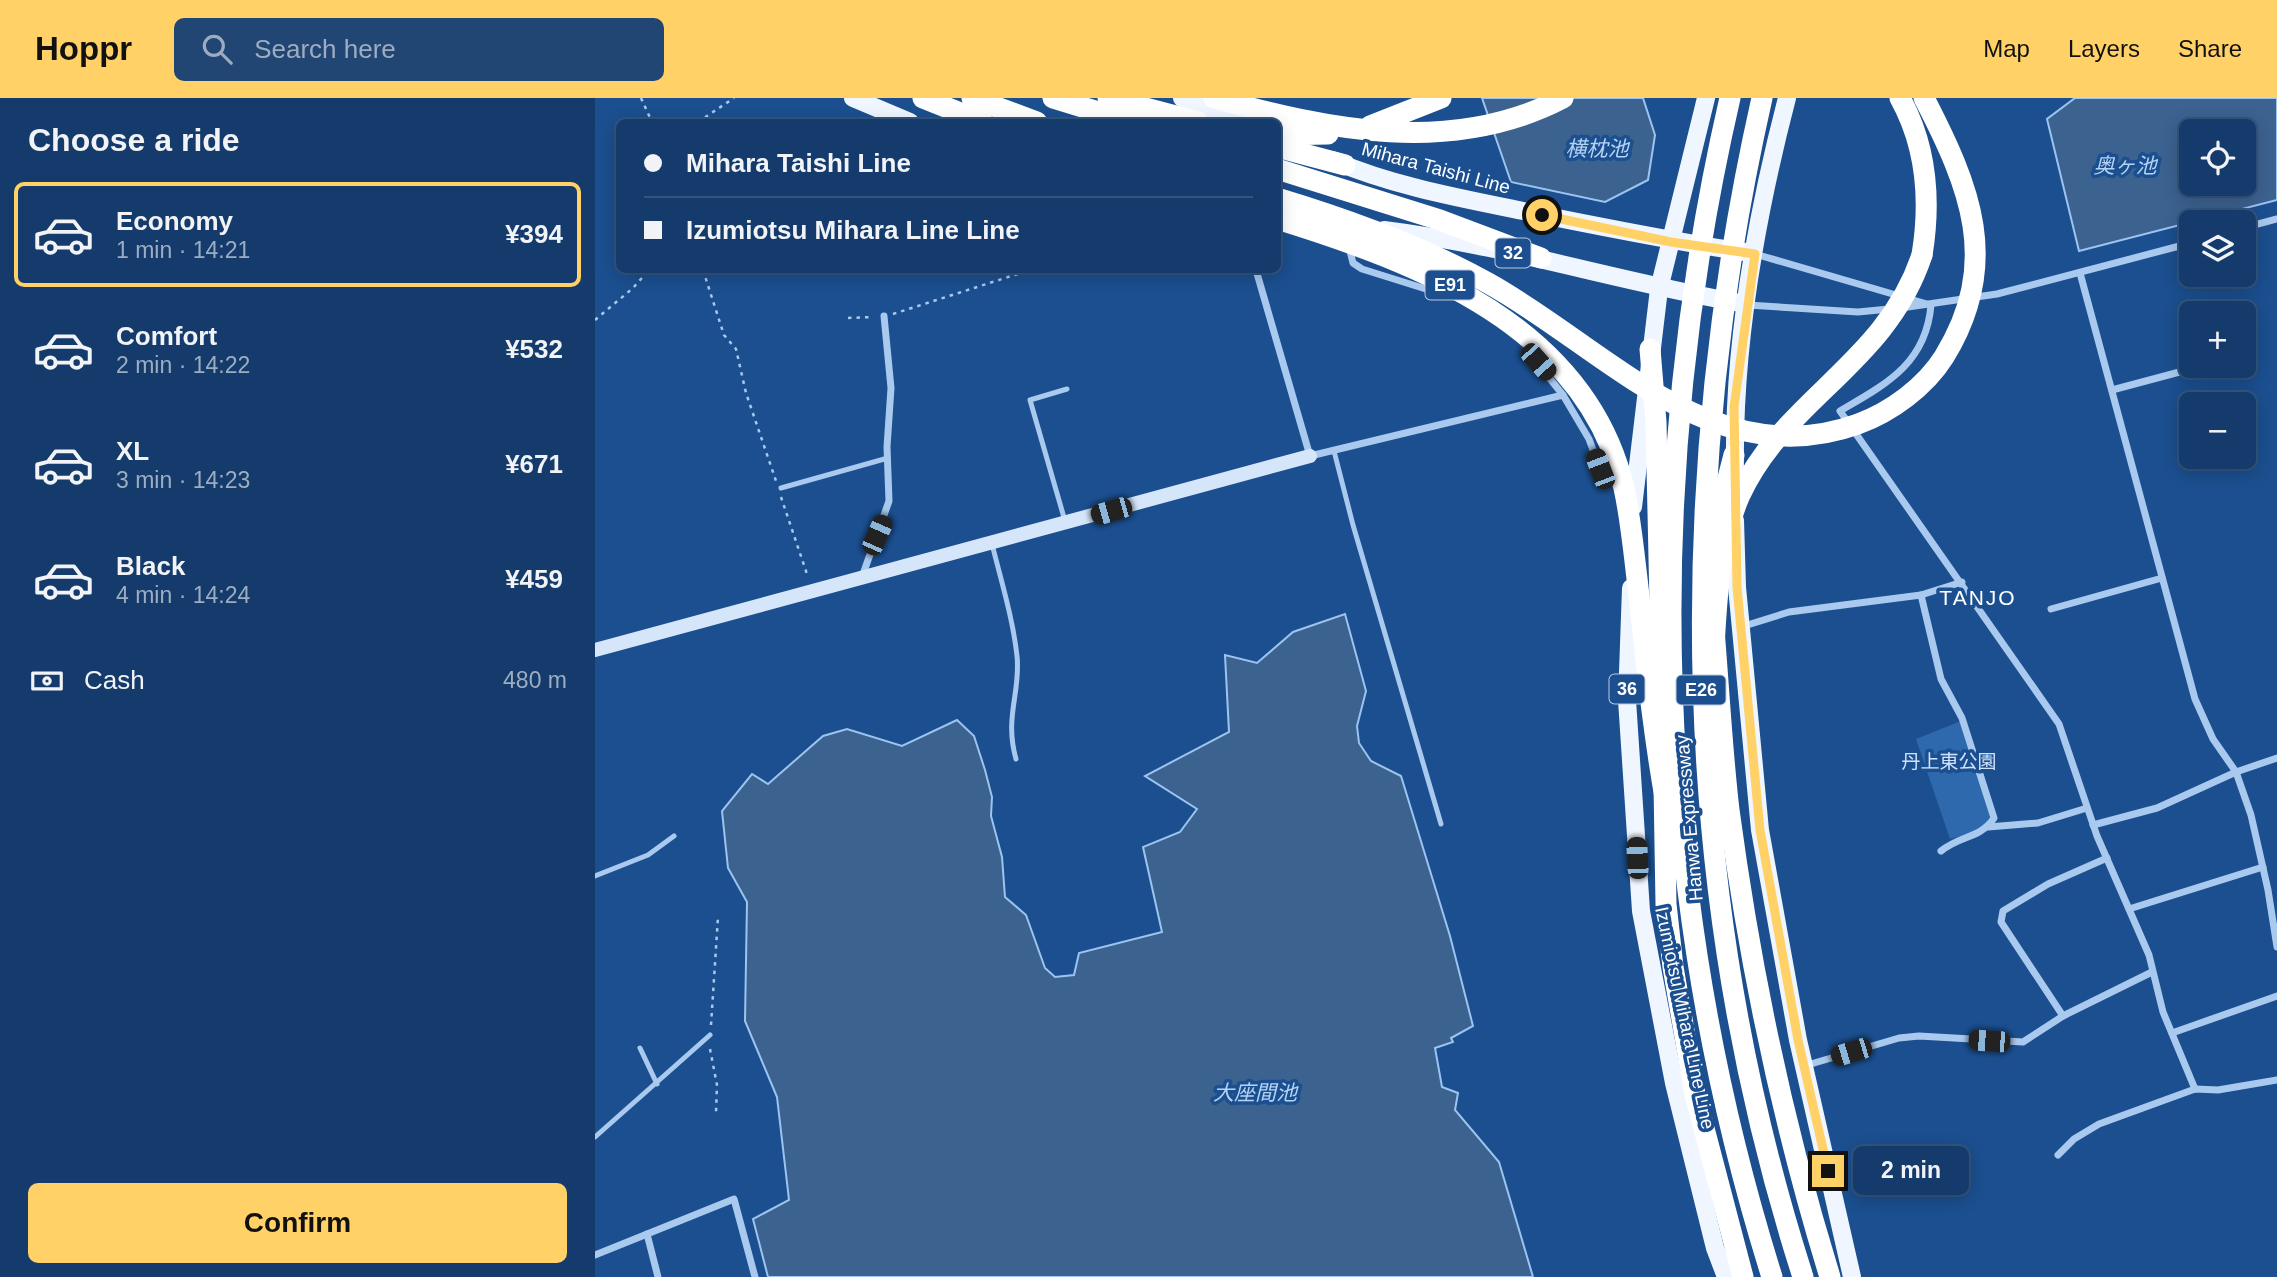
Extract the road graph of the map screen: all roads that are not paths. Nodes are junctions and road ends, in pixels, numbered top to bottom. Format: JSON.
{"nodes":[{"id":1,"x":853,"y":98,"type":"edge"},
{"id":2,"x":923,"y":98,"type":"edge"},
{"id":3,"x":972,"y":98,"type":"edge"},
{"id":4,"x":1053,"y":98,"type":"edge"},
{"id":5,"x":1108,"y":98,"type":"edge"},
{"id":6,"x":1143,"y":98,"type":"edge"},
{"id":7,"x":1182,"y":98,"type":"edge"},
{"id":8,"x":1215,"y":98,"type":"edge"},
{"id":9,"x":1441,"y":98,"type":"edge"},
{"id":10,"x":1563,"y":98,"type":"edge"},
{"id":11,"x":1706,"y":98,"type":"edge"},
{"id":12,"x":1730,"y":98,"type":"edge"},
{"id":13,"x":1762,"y":98,"type":"edge"},
{"id":14,"x":1787,"y":98,"type":"edge"},
{"id":15,"x":1900,"y":98,"type":"edge"},
{"id":16,"x":1924,"y":98,"type":"edge"},
{"id":17,"x":903,"y":119,"type":"edge"},
{"id":18,"x":975,"y":119,"type":"edge"},
{"id":19,"x":1029,"y":119,"type":"edge"},
{"id":20,"x":1121,"y":119,"type":"edge"},
{"id":21,"x":1187,"y":119,"type":"edge"},
{"id":22,"x":1196,"y":119,"type":"edge"},
{"id":23,"x":1237,"y":119,"type":"edge"},
{"id":24,"x":1281,"y":136,"type":"edge"},
{"id":25,"x":1281,"y":138,"type":"edge"},
{"id":26,"x":1281,"y":148,"type":"edge"},
{"id":27,"x":1345,"y":165,"type":"junction"},
{"id":28,"x":1281,"y":170,"type":"edge"},
{"id":29,"x":1281,"y":199,"type":"edge"},
{"id":30,"x":1281,"y":218,"type":"edge"},
{"id":31,"x":1281,"y":219,"type":"edge"},
{"id":32,"x":2277,"y":219,"type":"edge"},
{"id":33,"x":2256,"y":225,"type":"edge"},
{"id":34,"x":1352,"y":226,"type":"junction"},
{"id":35,"x":1671,"y":242,"type":"junction"},
{"id":36,"x":2179,"y":246,"type":"edge"},
{"id":37,"x":1755,"y":254,"type":"junction"},
{"id":38,"x":1541,"y":258,"type":"junction"},
{"id":39,"x":1257,"y":273,"type":"edge"},
{"id":40,"x":2080,"y":273,"type":"junction"},
{"id":41,"x":1659,"y":289,"type":"junction"},
{"id":42,"x":1747,"y":305,"type":"junction"},
{"id":43,"x":1931,"y":305,"type":"junction"},
{"id":44,"x":884,"y":316,"type":"road end"},
{"id":45,"x":1650,"y":349,"type":"junction"},
{"id":46,"x":2179,"y":372,"type":"edge"},
{"id":47,"x":1067,"y":389,"type":"dead end"},
{"id":48,"x":2112,"y":390,"type":"junction"},
{"id":49,"x":1563,"y":396,"type":"junction"},
{"id":50,"x":1334,"y":451,"type":"junction"},
{"id":51,"x":1734,"y":455,"type":"junction"},
{"id":52,"x":1310,"y":456,"type":"junction"},
{"id":53,"x":888,"y":458,"type":"junction"},
{"id":54,"x":781,"y":488,"type":"dead end"},
{"id":55,"x":1634,"y":488,"type":"junction"},
{"id":56,"x":1066,"y":524,"type":"junction"},
{"id":57,"x":992,"y":544,"type":"junction"},
{"id":58,"x":862,"y":577,"type":"junction"},
{"id":59,"x":2162,"y":578,"type":"junction"},
{"id":60,"x":1962,"y":582,"type":"junction"},
{"id":61,"x":1921,"y":596,"type":"junction"},
{"id":62,"x":2051,"y":609,"type":"dead end"},
{"id":63,"x":1741,"y":627,"type":"junction"},
{"id":64,"x":595,"y":650,"type":"edge"},
{"id":65,"x":2277,"y":758,"type":"edge"},
{"id":66,"x":1016,"y":759,"type":"dead end"},
{"id":67,"x":2236,"y":772,"type":"junction"},
{"id":68,"x":2087,"y":808,"type":"junction"},
{"id":69,"x":1441,"y":824,"type":"dead end"},
{"id":70,"x":2093,"y":825,"type":"junction"},
{"id":71,"x":1988,"y":827,"type":"junction"},
{"id":72,"x":674,"y":836,"type":"dead end"},
{"id":73,"x":1941,"y":851,"type":"dead end"},
{"id":74,"x":2107,"y":858,"type":"junction"},
{"id":75,"x":2263,"y":867,"type":"junction"},
{"id":76,"x":595,"y":876,"type":"edge"},
{"id":77,"x":2277,"y":888,"type":"edge"},
{"id":78,"x":2268,"y":890,"type":"junction"},
{"id":79,"x":1719,"y":903,"type":"junction"},
{"id":80,"x":1689,"y":908,"type":"junction"},
{"id":81,"x":2129,"y":909,"type":"junction"},
{"id":82,"x":2277,"y":947,"type":"edge"},
{"id":83,"x":2152,"y":972,"type":"junction"},
{"id":84,"x":2277,"y":996,"type":"edge"},
{"id":85,"x":2063,"y":1016,"type":"junction"},
{"id":86,"x":2172,"y":1033,"type":"junction"},
{"id":87,"x":710,"y":1035,"type":"road end"},
{"id":88,"x":641,"y":1048,"type":"dead end"},
{"id":89,"x":1804,"y":1066,"type":"junction"},
{"id":90,"x":2277,"y":1080,"type":"edge"},
{"id":91,"x":657,"y":1084,"type":"junction"},
{"id":92,"x":2195,"y":1089,"type":"junction"},
{"id":93,"x":595,"y":1137,"type":"edge"},
{"id":94,"x":2058,"y":1155,"type":"dead end"},
{"id":95,"x":647,"y":1234,"type":"junction"},
{"id":96,"x":595,"y":1255,"type":"edge"},
{"id":97,"x":658,"y":1277,"type":"edge"},
{"id":98,"x":755,"y":1277,"type":"edge"},
{"id":99,"x":1726,"y":1277,"type":"edge"},
{"id":100,"x":1743,"y":1277,"type":"edge"},
{"id":101,"x":1772,"y":1277,"type":"edge"},
{"id":102,"x":1803,"y":1277,"type":"edge"},
{"id":103,"x":1830,"y":1277,"type":"edge"},
{"id":104,"x":1852,"y":1277,"type":"edge"}],
"edges":[{"from":1,"to":17,"type":"main road"},
{"from":2,"to":18,"type":"highway"},
{"from":3,"to":19,"type":"highway"},
{"from":4,"to":20,"type":"highway"},
{"from":5,"to":21,"type":"highway"},
{"from":6,"to":22,"type":"highway"},
{"from":7,"to":23,"type":"main road"},
{"from":8,"to":10,"type":"highway"},
{"from":9,"to":24,"type":"highway"},
{"from":11,"to":35,"type":"main road","name":"Izumiotsu Mihara Line Line","number":"36"},
{"from":12,"to":80,"type":"highway","name":"Hanwa Expressway","number":"E26","bridge":true},
{"from":13,"to":79,"type":"highway","name":"Hanwa Expressway","number":"E26","bridge":true},
{"from":14,"to":37,"type":"main road"},
{"from":15,"to":79,"type":"highway","bridge":true},
{"from":16,"to":29,"type":"highway","number":"E91","bridge":true},
{"from":25,"to":27,"type":"main road","name":"Mihara Taishi Line","number":"32"},
{"from":26,"to":27,"type":"highway"},
{"from":27,"to":35,"type":"main road","name":"Mihara Taishi Line","number":"32"},
{"from":28,"to":38,"type":"highway"},
{"from":30,"to":34,"type":"main road","number":"32"},
{"from":31,"to":80,"type":"highway","number":"E91","bridge":true},
{"from":32,"to":33,"type":"street"},
{"from":34,"to":38,"type":"main road","number":"32"},
{"from":34,"to":49,"type":"street"},
{"from":35,"to":37,"type":"main road","name":"Mihara Taishi Line","number":"32"},
{"from":35,"to":41,"type":"main road","name":"Izumiotsu Mihara Line Line","number":"36"},
{"from":36,"to":40,"type":"street"},
{"from":37,"to":42,"type":"main road"},
{"from":37,"to":43,"type":"street"},
{"from":38,"to":41,"type":"main road","number":"32"},
{"from":39,"to":52,"type":"street"},
{"from":40,"to":43,"type":"street"},
{"from":40,"to":48,"type":"street"},
{"from":41,"to":42,"type":"main road","number":"32"},
{"from":41,"to":45,"type":"main road","name":"Izumiotsu Mihara Line Line","number":"36"},
{"from":42,"to":43,"type":"street"},
{"from":42,"to":51,"type":"main road"},
{"from":43,"to":60,"type":"street"},
{"from":44,"to":53,"type":"street"},
{"from":45,"to":55,"type":"main road","name":"Izumiotsu Mihara Line Line","number":"36"},
{"from":45,"to":100,"type":"highway"},
{"from":46,"to":48,"type":"street"},
{"from":47,"to":56,"type":"lane"},
{"from":48,"to":59,"type":"street"},
{"from":49,"to":50,"type":"street"},
{"from":49,"to":55,"type":"street"},
{"from":50,"to":52,"type":"street"},
{"from":50,"to":69,"type":"lane"},
{"from":51,"to":63,"type":"main road"},
{"from":51,"to":103,"type":"highway"},
{"from":52,"to":56,"type":"street"},
{"from":53,"to":54,"type":"lane"},
{"from":53,"to":58,"type":"street"},
{"from":55,"to":99,"type":"main road","name":"Izumiotsu Mihara Line Line","number":"36"},
{"from":56,"to":57,"type":"street"},
{"from":57,"to":58,"type":"street"},
{"from":57,"to":66,"type":"lane"},
{"from":58,"to":64,"type":"street"},
{"from":59,"to":62,"type":"street"},
{"from":59,"to":67,"type":"street"},
{"from":60,"to":61,"type":"street"},
{"from":60,"to":68,"type":"street"},
{"from":61,"to":63,"type":"street"},
{"from":61,"to":71,"type":"street"},
{"from":63,"to":89,"type":"main road"},
{"from":65,"to":67,"type":"street"},
{"from":67,"to":70,"type":"street"},
{"from":67,"to":75,"type":"street"},
{"from":68,"to":70,"type":"street"},
{"from":68,"to":71,"type":"street"},
{"from":70,"to":74,"type":"street"},
{"from":71,"to":73,"type":"street"},
{"from":72,"to":76,"type":"lane"},
{"from":74,"to":81,"type":"street"},
{"from":74,"to":85,"type":"street"},
{"from":75,"to":78,"type":"street"},
{"from":75,"to":81,"type":"street"},
{"from":77,"to":78,"type":"street"},
{"from":78,"to":82,"type":"street"},
{"from":79,"to":102,"type":"highway","name":"Hanwa Expressway","number":"E26","bridge":true},
{"from":80,"to":101,"type":"highway","name":"Hanwa Expressway","number":"E26","bridge":true},
{"from":81,"to":83,"type":"street"},
{"from":83,"to":85,"type":"street"},
{"from":83,"to":86,"type":"street"},
{"from":84,"to":86,"type":"street"},
{"from":85,"to":89,"type":"street"},
{"from":86,"to":92,"type":"street"},
{"from":87,"to":91,"type":"lane"},
{"from":88,"to":91,"type":"lane"},
{"from":89,"to":104,"type":"main road"},
{"from":90,"to":92,"type":"street"},
{"from":91,"to":93,"type":"lane"},
{"from":92,"to":94,"type":"street"},
{"from":95,"to":96,"type":"street"},
{"from":95,"to":97,"type":"street"},
{"from":95,"to":98,"type":"street"}]}
